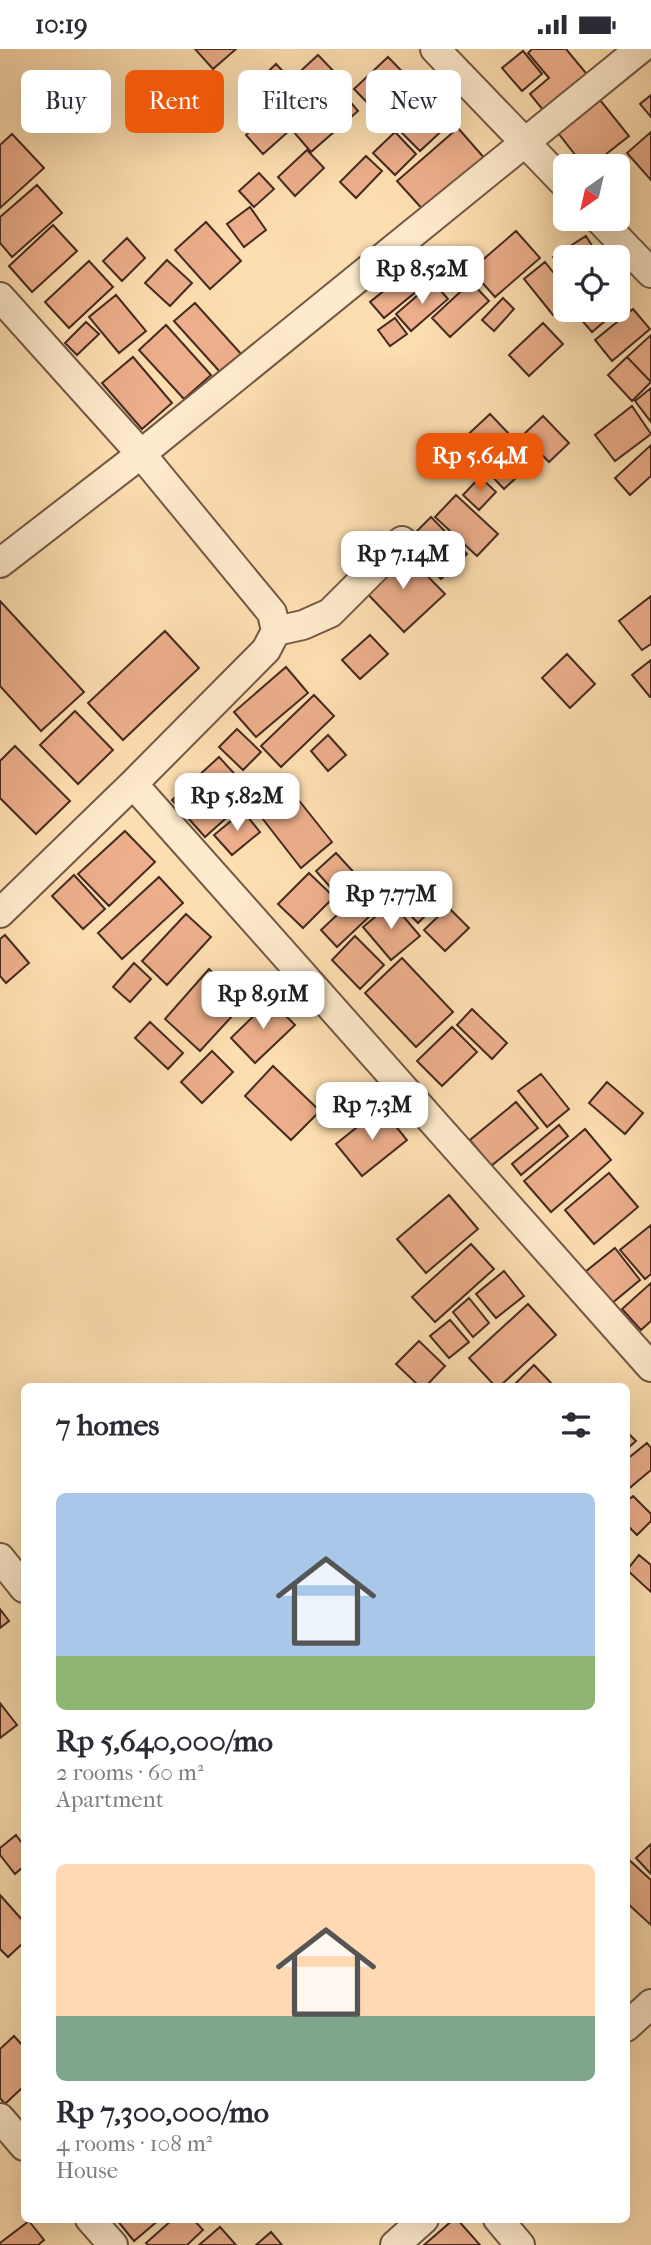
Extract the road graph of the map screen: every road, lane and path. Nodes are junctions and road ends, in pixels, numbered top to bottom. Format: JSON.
{"nodes":[{"id":1,"x":435,"y":49,"type":"edge"},
{"id":2,"x":640,"y":49,"type":"edge"},
{"id":3,"x":525,"y":142,"type":"junction"},
{"id":4,"x":553,"y":171,"type":"edge"},
{"id":5,"x":611,"y":231,"type":"edge"},
{"id":6,"x":651,"y":273,"type":"edge"},
{"id":7,"x":0,"y":297,"type":"edge"},
{"id":8,"x":141,"y":454,"type":"junction"},
{"id":9,"x":402,"y":541,"type":"dead end"},
{"id":10,"x":0,"y":563,"type":"edge"},
{"id":11,"x":276,"y":631,"type":"junction"},
{"id":12,"x":133,"y":784,"type":"junction"},
{"id":13,"x":0,"y":913,"type":"edge"},
{"id":14,"x":651,"y":1367,"type":"edge"},
{"id":15,"x":0,"y":1558,"type":"edge"},
{"id":16,"x":21,"y":1584,"type":"edge"},
{"id":17,"x":651,"y":2004,"type":"edge"},
{"id":18,"x":630,"y":2023,"type":"edge"},
{"id":19,"x":0,"y":2118,"type":"edge"},
{"id":20,"x":21,"y":2142,"type":"edge"},
{"id":21,"x":94,"y":2223,"type":"edge"},
{"id":22,"x":420,"y":2223,"type":"edge"},
{"id":23,"x":501,"y":2223,"type":"edge"},
{"id":24,"x":113,"y":2245,"type":"edge"},
{"id":25,"x":395,"y":2245,"type":"edge"},
{"id":26,"x":520,"y":2245,"type":"edge"}],
"edges":[{"from":1,"to":3,"type":"street"},
{"from":2,"to":3,"type":"street"},
{"from":3,"to":4,"type":"street"},
{"from":3,"to":8,"type":"street"},
{"from":5,"to":6,"type":"street"},
{"from":7,"to":8,"type":"street"},
{"from":8,"to":10,"type":"street"},
{"from":8,"to":11,"type":"street"},
{"from":9,"to":11,"type":"street"},
{"from":11,"to":12,"type":"street"},
{"from":12,"to":13,"type":"street"},
{"from":12,"to":14,"type":"street"},
{"from":15,"to":16,"type":"street"},
{"from":17,"to":18,"type":"street"},
{"from":19,"to":20,"type":"street"},
{"from":21,"to":24,"type":"street"},
{"from":22,"to":25,"type":"street"},
{"from":23,"to":26,"type":"street"}]}
